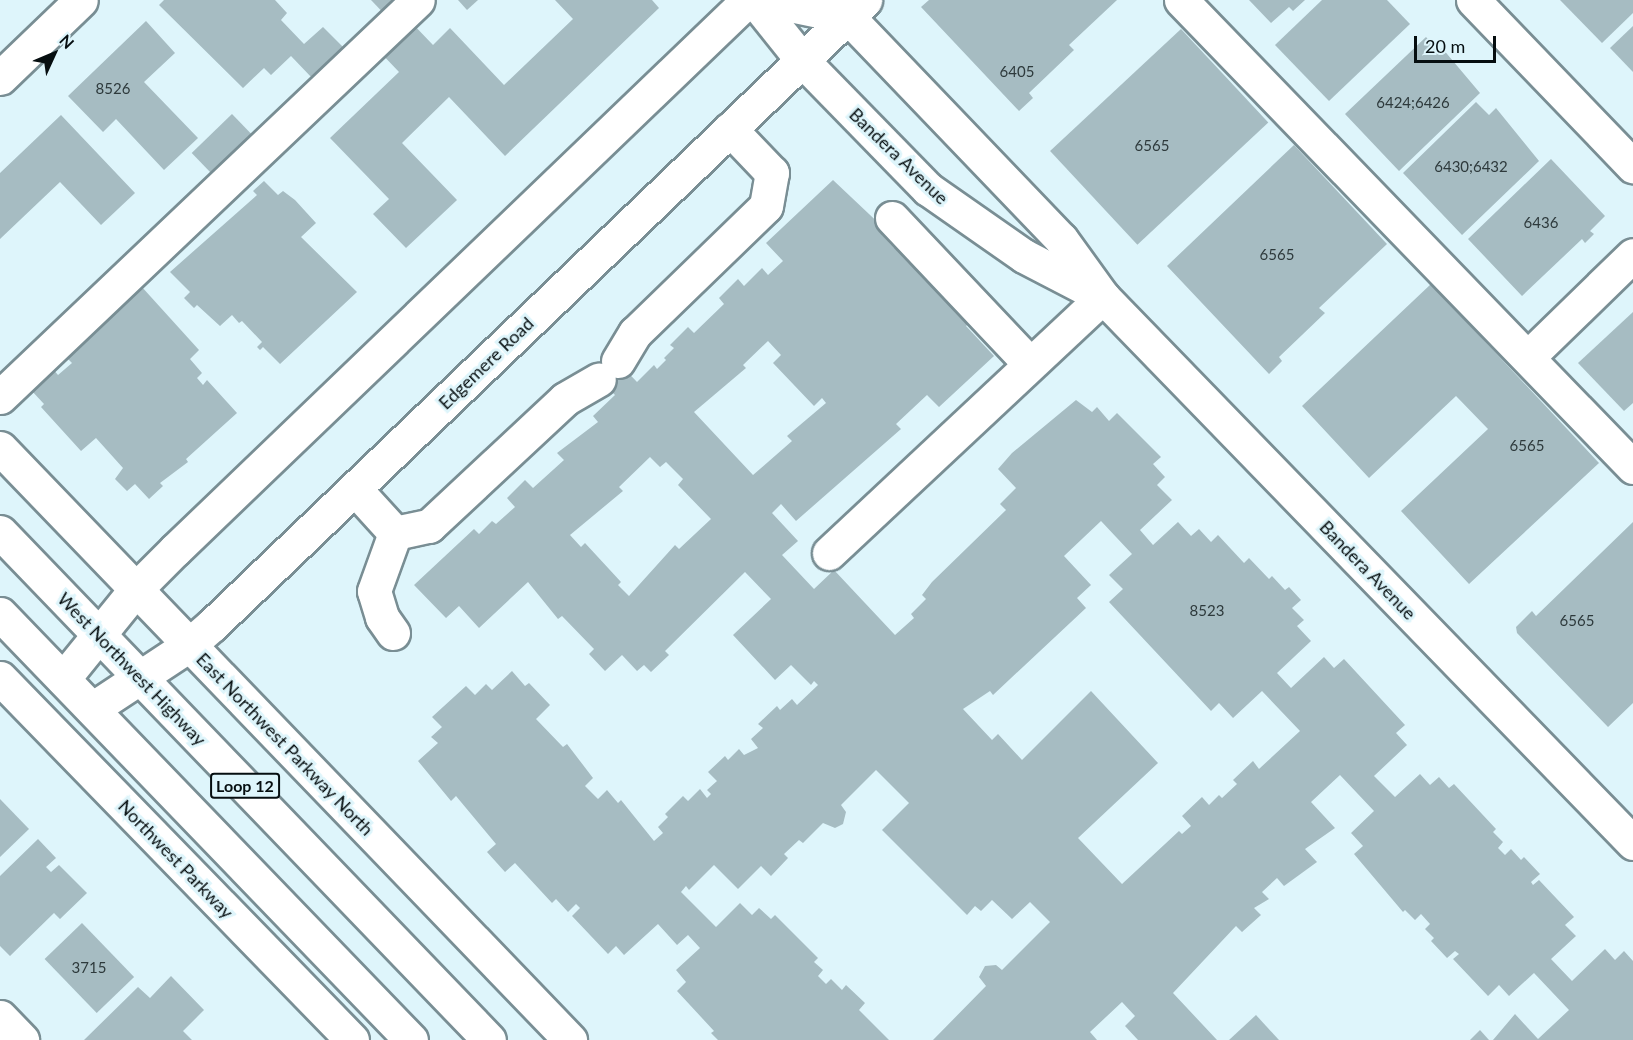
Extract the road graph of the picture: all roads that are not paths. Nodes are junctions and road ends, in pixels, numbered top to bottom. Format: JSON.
{"nodes":[{"id":1,"x":81,"y":0,"type":"edge"},
{"id":2,"x":418,"y":0,"type":"edge"},
{"id":3,"x":748,"y":0,"type":"edge"},
{"id":4,"x":754,"y":0,"type":"edge"},
{"id":5,"x":766,"y":0,"type":"edge"},
{"id":6,"x":1181,"y":0,"type":"edge"},
{"id":7,"x":1473,"y":0,"type":"edge"},
{"id":8,"x":856,"y":8,"type":"edge"},
{"id":9,"x":802,"y":60,"type":"junction"},
{"id":10,"x":3,"y":69,"type":"edge"},
{"id":11,"x":730,"y":129,"type":"junction"},
{"id":12,"x":1633,"y":166,"type":"edge"},
{"id":13,"x":892,"y":218,"type":"dead end"},
{"id":14,"x":1633,"y":255,"type":"edge"},
{"id":15,"x":1102,"y":297,"type":"junction"},
{"id":16,"x":1528,"y":357,"type":"junction"},
{"id":17,"x":1030,"y":364,"type":"junction"},
{"id":18,"x":0,"y":397,"type":"edge"},
{"id":19,"x":0,"y":448,"type":"edge"},
{"id":20,"x":1633,"y":467,"type":"edge"},
{"id":21,"x":355,"y":489,"type":"junction"},
{"id":22,"x":0,"y":532,"type":"edge"},
{"id":23,"x":395,"y":533,"type":"junction"},
{"id":24,"x":829,"y":553,"type":"dead end"},
{"id":25,"x":135,"y":590,"type":"junction"},
{"id":26,"x":0,"y":614,"type":"edge"},
{"id":27,"x":98,"y":633,"type":"junction"},
{"id":28,"x":393,"y":633,"type":"dead end"},
{"id":29,"x":189,"y":645,"type":"junction"},
{"id":30,"x":0,"y":678,"type":"edge"},
{"id":31,"x":63,"y":678,"type":"junction"},
{"id":32,"x":141,"y":678,"type":"junction"},
{"id":33,"x":92,"y":710,"type":"junction"},
{"id":34,"x":1633,"y":843,"type":"edge"},
{"id":35,"x":0,"y":1017,"type":"edge"},
{"id":36,"x":22,"y":1040,"type":"edge"},
{"id":37,"x":352,"y":1040,"type":"edge"},
{"id":38,"x":411,"y":1040,"type":"edge"},
{"id":39,"x":489,"y":1040,"type":"edge"},
{"id":40,"x":570,"y":1040,"type":"edge"}],
"edges":[{"from":1,"to":10,"type":"street"},
{"from":2,"to":18,"type":"street"},
{"from":3,"to":25,"type":"street"},
{"from":4,"to":9,"type":"street","name":"Bandera Avenue"},
{"from":5,"to":8,"type":"street"},
{"from":6,"to":16,"type":"street"},
{"from":7,"to":12,"type":"street"},
{"from":8,"to":9,"type":"street","name":"Edgemere Road"},
{"from":8,"to":15,"type":"street","name":"Bandera Avenue"},
{"from":9,"to":11,"type":"street","name":"Edgemere Road"},
{"from":9,"to":15,"type":"street","name":"Bandera Avenue"},
{"from":11,"to":21,"type":"street","name":"Edgemere Road"},
{"from":11,"to":23,"type":"street"},
{"from":13,"to":17,"type":"street"},
{"from":14,"to":16,"type":"street"},
{"from":15,"to":17,"type":"street"},
{"from":15,"to":34,"type":"street","name":"Bandera Avenue"},
{"from":16,"to":20,"type":"street"},
{"from":17,"to":24,"type":"street"},
{"from":19,"to":25,"type":"street","name":"East Northwest Parkway North"},
{"from":21,"to":23,"type":"street"},
{"from":21,"to":29,"type":"street","name":"Edgemere Road"},
{"from":22,"to":27,"type":"street","name":"West Northwest Highway","number":"Loop 12"},
{"from":23,"to":28,"type":"street"},
{"from":25,"to":27,"type":"street"},
{"from":25,"to":29,"type":"street","name":"East Northwest Parkway North"},
{"from":26,"to":31,"type":"street","number":"Loop 12"},
{"from":27,"to":31,"type":"street"},
{"from":27,"to":32,"type":"street","name":"West Northwest Highway","number":"Loop 12"},
{"from":29,"to":32,"type":"street","name":"Edgemere Road"},
{"from":29,"to":40,"type":"street","name":"East Northwest Parkway North"},
{"from":30,"to":37,"type":"street","name":"Northwest Parkway"},
{"from":31,"to":33,"type":"street","number":"Loop 12"},
{"from":32,"to":33,"type":"street","name":"Edgemere Road"},
{"from":32,"to":39,"type":"street","name":"West Northwest Highway","number":"Loop 12"},
{"from":33,"to":38,"type":"street","number":"Loop 12"},
{"from":35,"to":36,"type":"street"}]}
